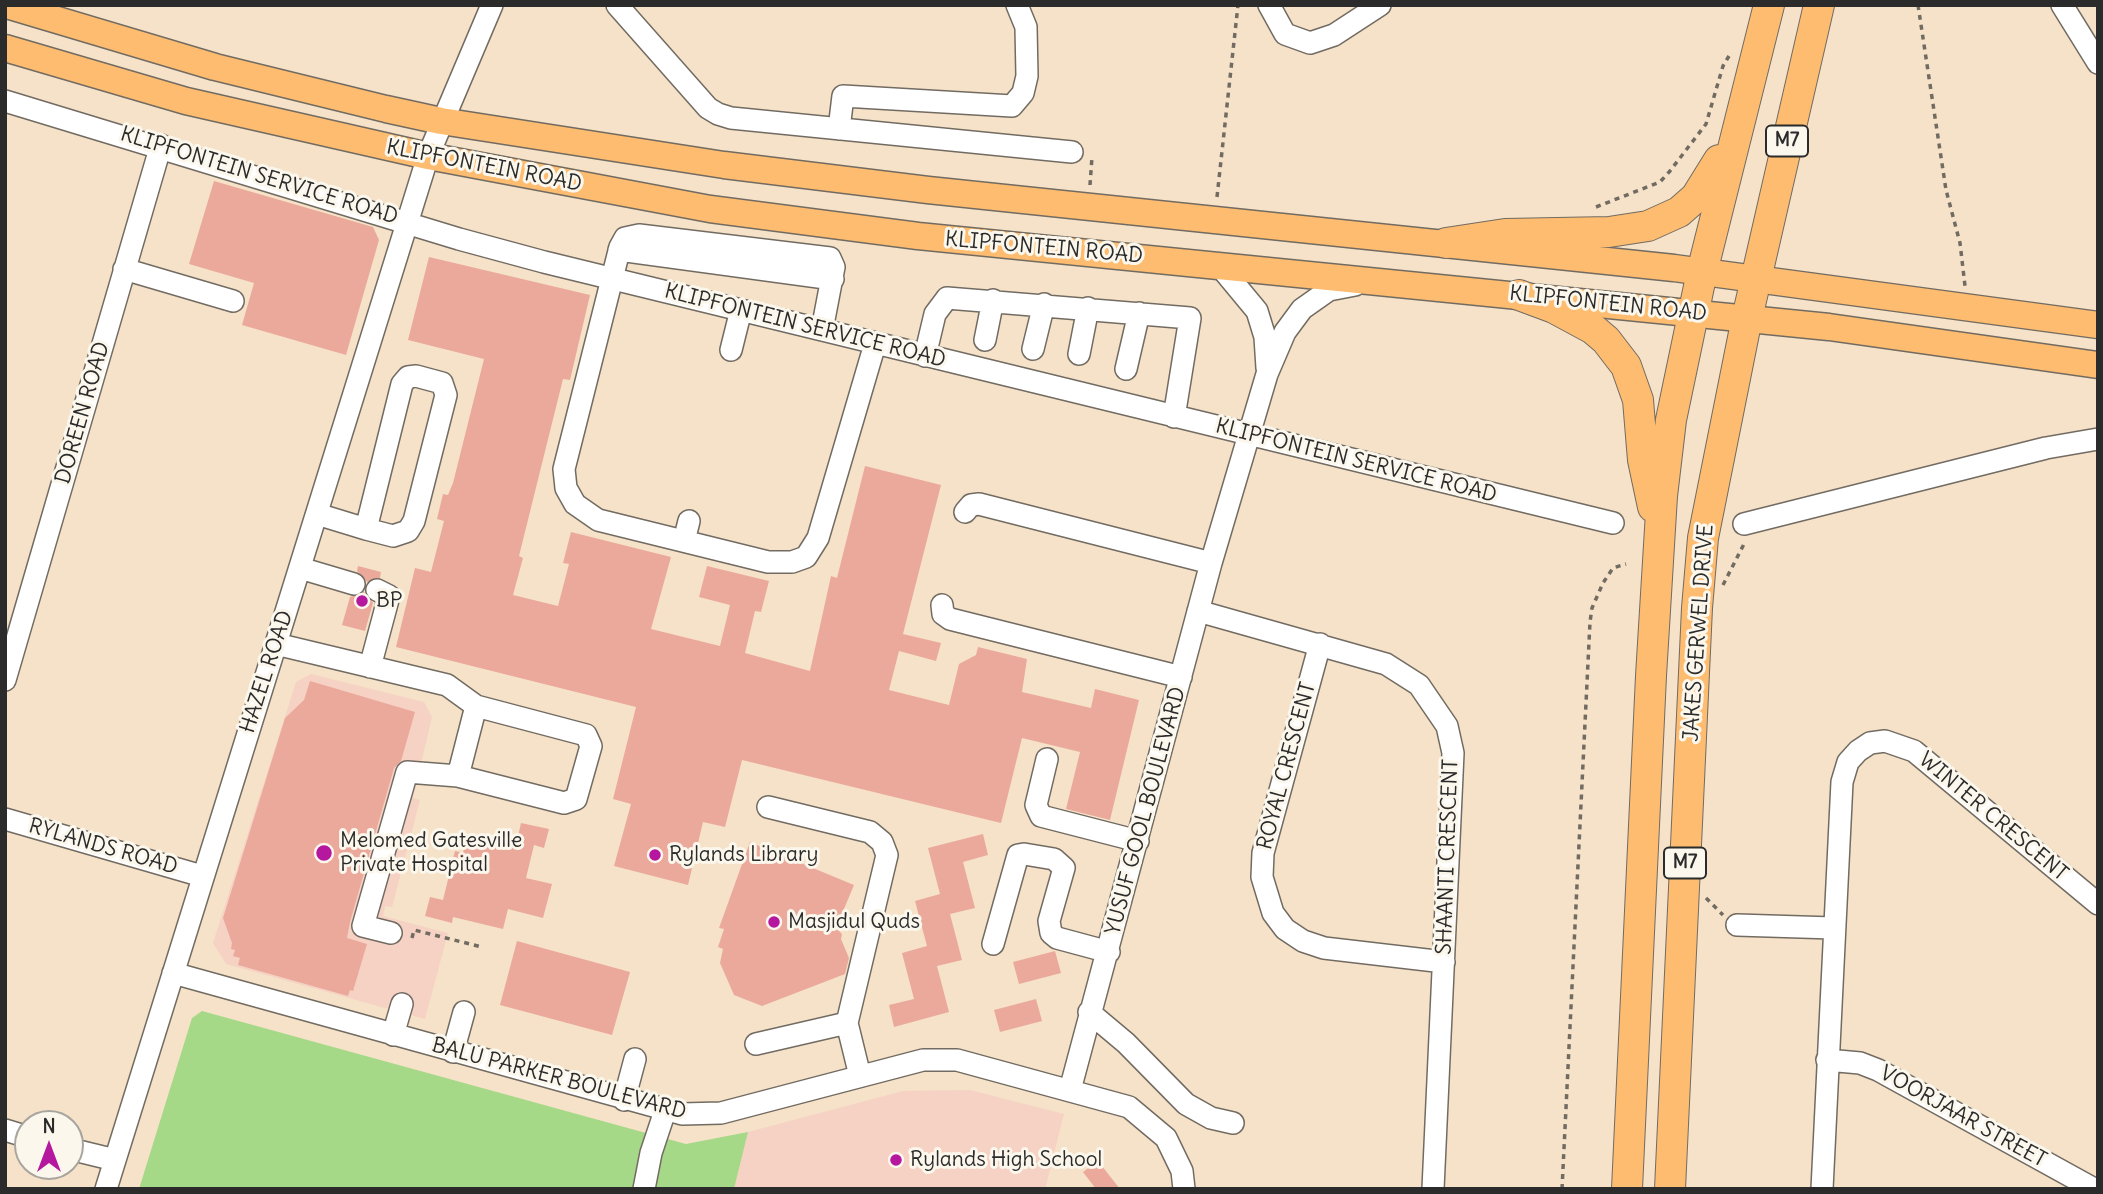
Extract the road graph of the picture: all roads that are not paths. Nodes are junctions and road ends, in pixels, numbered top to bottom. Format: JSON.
{"nodes":[{"id":1,"x":7,"y":5,"type":"edge"},
{"id":2,"x":492,"y":5,"type":"edge"},
{"id":3,"x":617,"y":5,"type":"edge"},
{"id":4,"x":1017,"y":5,"type":"edge"},
{"id":5,"x":1269,"y":5,"type":"edge"},
{"id":6,"x":1380,"y":5,"type":"edge"},
{"id":7,"x":1769,"y":5,"type":"edge"},
{"id":8,"x":1819,"y":5,"type":"edge"},
{"id":9,"x":2062,"y":5,"type":"edge"},
{"id":10,"x":5,"y":48,"type":"edge"},
{"id":11,"x":2098,"y":63,"type":"edge"},
{"id":12,"x":5,"y":100,"type":"edge"},
{"id":13,"x":441,"y":121,"type":"junction"},
{"id":14,"x":839,"y":129,"type":"junction"},
{"id":15,"x":1735,"y":131,"type":"junction"},
{"id":16,"x":160,"y":145,"type":"junction"},
{"id":17,"x":1072,"y":152,"type":"dead end"},
{"id":18,"x":428,"y":156,"type":"junction"},
{"id":19,"x":409,"y":222,"type":"junction"},
{"id":20,"x":1446,"y":243,"type":"junction"},
{"id":21,"x":1218,"y":264,"type":"junction"},
{"id":22,"x":124,"y":269,"type":"junction"},
{"id":23,"x":1702,"y":272,"type":"junction"},
{"id":24,"x":612,"y":278,"type":"junction"},
{"id":25,"x":1756,"y":279,"type":"junction"},
{"id":26,"x":1381,"y":280,"type":"junction"},
{"id":27,"x":1519,"y":295,"type":"junction"},
{"id":28,"x":233,"y":300,"type":"dead end"},
{"id":29,"x":993,"y":300,"type":"junction"},
{"id":30,"x":1044,"y":304,"type":"junction"},
{"id":31,"x":1088,"y":308,"type":"junction"},
{"id":32,"x":741,"y":310,"type":"junction"},
{"id":33,"x":1139,"y":313,"type":"junction"},
{"id":34,"x":1693,"y":313,"type":"junction"},
{"id":35,"x":1747,"y":318,"type":"junction"},
{"id":36,"x":2098,"y":325,"type":"edge"},
{"id":37,"x":822,"y":330,"type":"junction"},
{"id":38,"x":985,"y":340,"type":"dead end"},
{"id":39,"x":875,"y":344,"type":"junction"},
{"id":40,"x":1034,"y":349,"type":"dead end"},
{"id":41,"x":731,"y":350,"type":"dead end"},
{"id":42,"x":1079,"y":354,"type":"dead end"},
{"id":43,"x":925,"y":356,"type":"junction"},
{"id":44,"x":2098,"y":365,"type":"edge"},
{"id":45,"x":1126,"y":369,"type":"dead end"},
{"id":46,"x":1267,"y":374,"type":"junction"},
{"id":47,"x":1174,"y":417,"type":"junction"},
{"id":48,"x":1248,"y":434,"type":"junction"},
{"id":49,"x":2095,"y":440,"type":"edge"},
{"id":50,"x":965,"y":512,"type":"dead end"},
{"id":51,"x":317,"y":514,"type":"junction"},
{"id":52,"x":1613,"y":523,"type":"dead end"},
{"id":53,"x":366,"y":529,"type":"junction"},
{"id":54,"x":1745,"y":532,"type":"road end"},
{"id":55,"x":1659,"y":538,"type":"junction"},
{"id":56,"x":1211,"y":563,"type":"junction"},
{"id":57,"x":300,"y":568,"type":"junction"},
{"id":58,"x":354,"y":583,"type":"dead end"},
{"id":59,"x":377,"y":590,"type":"dead end"},
{"id":60,"x":942,"y":605,"type":"dead end"},
{"id":61,"x":1198,"y":611,"type":"junction"},
{"id":62,"x":276,"y":644,"type":"junction"},
{"id":63,"x":1320,"y":644,"type":"junction"},
{"id":64,"x":370,"y":667,"type":"junction"},
{"id":65,"x":1181,"y":677,"type":"junction"},
{"id":66,"x":5,"y":680,"type":"edge"},
{"id":67,"x":476,"y":706,"type":"junction"},
{"id":68,"x":1047,"y":759,"type":"dead end"},
{"id":69,"x":458,"y":776,"type":"junction"},
{"id":70,"x":768,"y":807,"type":"dead end"},
{"id":71,"x":5,"y":819,"type":"edge"},
{"id":72,"x":1138,"y":841,"type":"junction"},
{"id":73,"x":202,"y":876,"type":"junction"},
{"id":74,"x":2098,"y":904,"type":"edge"},
{"id":75,"x":1732,"y":922,"type":"road end"},
{"id":76,"x":1833,"y":928,"type":"junction"},
{"id":77,"x":391,"y":933,"type":"dead end"},
{"id":78,"x":993,"y":944,"type":"dead end"},
{"id":79,"x":1109,"y":952,"type":"junction"},
{"id":80,"x":1444,"y":962,"type":"junction"},
{"id":81,"x":173,"y":972,"type":"junction"},
{"id":82,"x":402,"y":1004,"type":"dead end"},
{"id":83,"x":464,"y":1012,"type":"dead end"},
{"id":84,"x":1089,"y":1012,"type":"junction"},
{"id":85,"x":847,"y":1023,"type":"junction"},
{"id":86,"x":393,"y":1035,"type":"junction"},
{"id":87,"x":757,"y":1044,"type":"dead end"},
{"id":88,"x":453,"y":1052,"type":"junction"},
{"id":89,"x":635,"y":1059,"type":"dead end"},
{"id":90,"x":1827,"y":1060,"type":"junction"},
{"id":91,"x":860,"y":1076,"type":"junction"},
{"id":92,"x":1070,"y":1090,"type":"junction"},
{"id":93,"x":624,"y":1100,"type":"junction"},
{"id":94,"x":665,"y":1111,"type":"junction"},
{"id":95,"x":1233,"y":1123,"type":"dead end"},
{"id":96,"x":84,"y":1152,"type":"edge"},
{"id":97,"x":115,"y":1160,"type":"junction"},
{"id":98,"x":106,"y":1189,"type":"edge"},
{"id":99,"x":644,"y":1189,"type":"edge"},
{"id":100,"x":1184,"y":1189,"type":"edge"},
{"id":101,"x":1433,"y":1189,"type":"edge"},
{"id":102,"x":1627,"y":1189,"type":"edge"},
{"id":103,"x":1670,"y":1189,"type":"edge"},
{"id":104,"x":1822,"y":1189,"type":"edge"},
{"id":105,"x":2094,"y":1189,"type":"edge"}],
"edges":[{"from":1,"to":13,"type":"main road","name":"KLIPFONTEIN ROAD"},
{"from":2,"to":13,"type":"street","name":"HAZEL ROAD"},
{"from":3,"to":14,"type":"street"},
{"from":4,"to":14,"type":"street"},
{"from":5,"to":6,"type":"street"},
{"from":7,"to":15,"type":"highway","name":"JAKES GERWEL DRIVE","number":"M7"},
{"from":8,"to":25,"type":"highway","name":"JAKES GERWEL DRIVE","number":"M7"},
{"from":9,"to":11,"type":"street"},
{"from":10,"to":18,"type":"main road","name":"KLIPFONTEIN ROAD"},
{"from":12,"to":16,"type":"street","name":"KLIPFONTEIN SERVICE ROAD"},
{"from":13,"to":18,"type":"street","name":"HAZEL ROAD"},
{"from":13,"to":20,"type":"main road","name":"KLIPFONTEIN ROAD"},
{"from":14,"to":17,"type":"street"},
{"from":15,"to":20,"type":"highway"},
{"from":15,"to":23,"type":"highway","name":"JAKES GERWEL DRIVE","number":"M7"},
{"from":16,"to":19,"type":"street","name":"KLIPFONTEIN SERVICE ROAD"},
{"from":16,"to":22,"type":"street","name":"DOREEN ROAD"},
{"from":18,"to":19,"type":"street","name":"HAZEL ROAD"},
{"from":18,"to":21,"type":"main road","name":"KLIPFONTEIN ROAD"},
{"from":19,"to":24,"type":"street","name":"KLIPFONTEIN SERVICE ROAD"},
{"from":19,"to":51,"type":"street","name":"HAZEL ROAD"},
{"from":20,"to":23,"type":"main road","name":"KLIPFONTEIN ROAD"},
{"from":21,"to":26,"type":"main road","name":"KLIPFONTEIN ROAD"},
{"from":21,"to":46,"type":"street","name":"YUSUF GOOL BOULEVARD"},
{"from":22,"to":28,"type":"street"},
{"from":22,"to":66,"type":"street","name":"DOREEN ROAD"},
{"from":23,"to":25,"type":"main road","name":"KLIPFONTEIN ROAD"},
{"from":23,"to":34,"type":"highway","name":"JAKES GERWEL DRIVE","number":"M7"},
{"from":24,"to":32,"type":"street","name":"KLIPFONTEIN SERVICE ROAD"},
{"from":24,"to":37,"type":"street"},
{"from":24,"to":39,"type":"street"},
{"from":25,"to":35,"type":"highway","name":"JAKES GERWEL DRIVE","number":"M7"},
{"from":25,"to":36,"type":"main road","name":"KLIPFONTEIN ROAD"},
{"from":26,"to":27,"type":"main road","name":"KLIPFONTEIN ROAD"},
{"from":26,"to":46,"type":"street","name":"YUSUF GOOL BOULEVARD"},
{"from":27,"to":34,"type":"main road","name":"KLIPFONTEIN ROAD"},
{"from":27,"to":55,"type":"highway"},
{"from":29,"to":30,"type":"street"},
{"from":29,"to":38,"type":"street"},
{"from":29,"to":43,"type":"street"},
{"from":30,"to":31,"type":"street"},
{"from":30,"to":40,"type":"street"},
{"from":31,"to":33,"type":"street"},
{"from":31,"to":42,"type":"street"},
{"from":32,"to":37,"type":"street","name":"KLIPFONTEIN SERVICE ROAD"},
{"from":32,"to":41,"type":"street"},
{"from":33,"to":45,"type":"street"},
{"from":33,"to":47,"type":"street"},
{"from":34,"to":35,"type":"main road","name":"KLIPFONTEIN ROAD"},
{"from":34,"to":55,"type":"highway","name":"JAKES GERWEL DRIVE","number":"M7"},
{"from":35,"to":44,"type":"main road","name":"KLIPFONTEIN ROAD"},
{"from":35,"to":103,"type":"highway","name":"JAKES GERWEL DRIVE","number":"M7"},
{"from":37,"to":39,"type":"street","name":"KLIPFONTEIN SERVICE ROAD"},
{"from":39,"to":43,"type":"street","name":"KLIPFONTEIN SERVICE ROAD"},
{"from":43,"to":47,"type":"street","name":"KLIPFONTEIN SERVICE ROAD"},
{"from":46,"to":48,"type":"street","name":"YUSUF GOOL BOULEVARD"},
{"from":47,"to":48,"type":"street","name":"KLIPFONTEIN SERVICE ROAD"},
{"from":48,"to":52,"type":"street","name":"KLIPFONTEIN SERVICE ROAD"},
{"from":48,"to":56,"type":"street","name":"YUSUF GOOL BOULEVARD"},
{"from":49,"to":54,"type":"street"},
{"from":50,"to":56,"type":"street"},
{"from":51,"to":53,"type":"street"},
{"from":51,"to":57,"type":"street","name":"HAZEL ROAD"},
{"from":53,"to":53,"type":"street"},
{"from":55,"to":102,"type":"highway","name":"JAKES GERWEL DRIVE","number":"M7"},
{"from":56,"to":61,"type":"street","name":"YUSUF GOOL BOULEVARD"},
{"from":57,"to":58,"type":"street"},
{"from":57,"to":62,"type":"street","name":"HAZEL ROAD"},
{"from":59,"to":64,"type":"street"},
{"from":60,"to":65,"type":"street"},
{"from":61,"to":63,"type":"street","name":"SHAANTI CRESCENT"},
{"from":61,"to":65,"type":"street","name":"YUSUF GOOL BOULEVARD"},
{"from":62,"to":64,"type":"street"},
{"from":62,"to":73,"type":"street","name":"HAZEL ROAD"},
{"from":63,"to":80,"type":"street","name":"SHAANTI CRESCENT"},
{"from":63,"to":80,"type":"street","name":"ROYAL CRESCENT"},
{"from":64,"to":67,"type":"street"},
{"from":65,"to":72,"type":"street","name":"YUSUF GOOL BOULEVARD"},
{"from":67,"to":69,"type":"street"},
{"from":67,"to":69,"type":"street"},
{"from":68,"to":72,"type":"street"},
{"from":69,"to":77,"type":"street"},
{"from":70,"to":85,"type":"street"},
{"from":71,"to":73,"type":"street","name":"RYLANDS ROAD"},
{"from":72,"to":79,"type":"street","name":"YUSUF GOOL BOULEVARD"},
{"from":73,"to":81,"type":"street","name":"HAZEL ROAD"},
{"from":74,"to":76,"type":"street","name":"WINTER CRESCENT"},
{"from":75,"to":76,"type":"street"},
{"from":76,"to":90,"type":"street","name":"WINTER CRESCENT"},
{"from":78,"to":79,"type":"street"},
{"from":79,"to":84,"type":"street","name":"YUSUF GOOL BOULEVARD"},
{"from":80,"to":101,"type":"street","name":"SHAANTI CRESCENT"},
{"from":81,"to":86,"type":"street","name":"BALU PARKER BOULEVARD"},
{"from":81,"to":97,"type":"street","name":"HAZEL ROAD"},
{"from":82,"to":86,"type":"street"},
{"from":83,"to":88,"type":"street"},
{"from":84,"to":92,"type":"street","name":"YUSUF GOOL BOULEVARD"},
{"from":84,"to":95,"type":"street"},
{"from":85,"to":87,"type":"street"},
{"from":85,"to":91,"type":"street"},
{"from":86,"to":88,"type":"street","name":"BALU PARKER BOULEVARD"},
{"from":88,"to":93,"type":"street","name":"BALU PARKER BOULEVARD"},
{"from":89,"to":93,"type":"street"},
{"from":90,"to":104,"type":"street","name":"WINTER CRESCENT"},
{"from":90,"to":105,"type":"street","name":"VOORJAAR STREET"},
{"from":91,"to":92,"type":"street","name":"BALU PARKER BOULEVARD"},
{"from":91,"to":94,"type":"street","name":"BALU PARKER BOULEVARD"},
{"from":92,"to":100,"type":"street"},
{"from":93,"to":94,"type":"street","name":"BALU PARKER BOULEVARD"},
{"from":94,"to":99,"type":"street"},
{"from":96,"to":97,"type":"street"},
{"from":97,"to":98,"type":"street","name":"HAZEL ROAD"}]}
